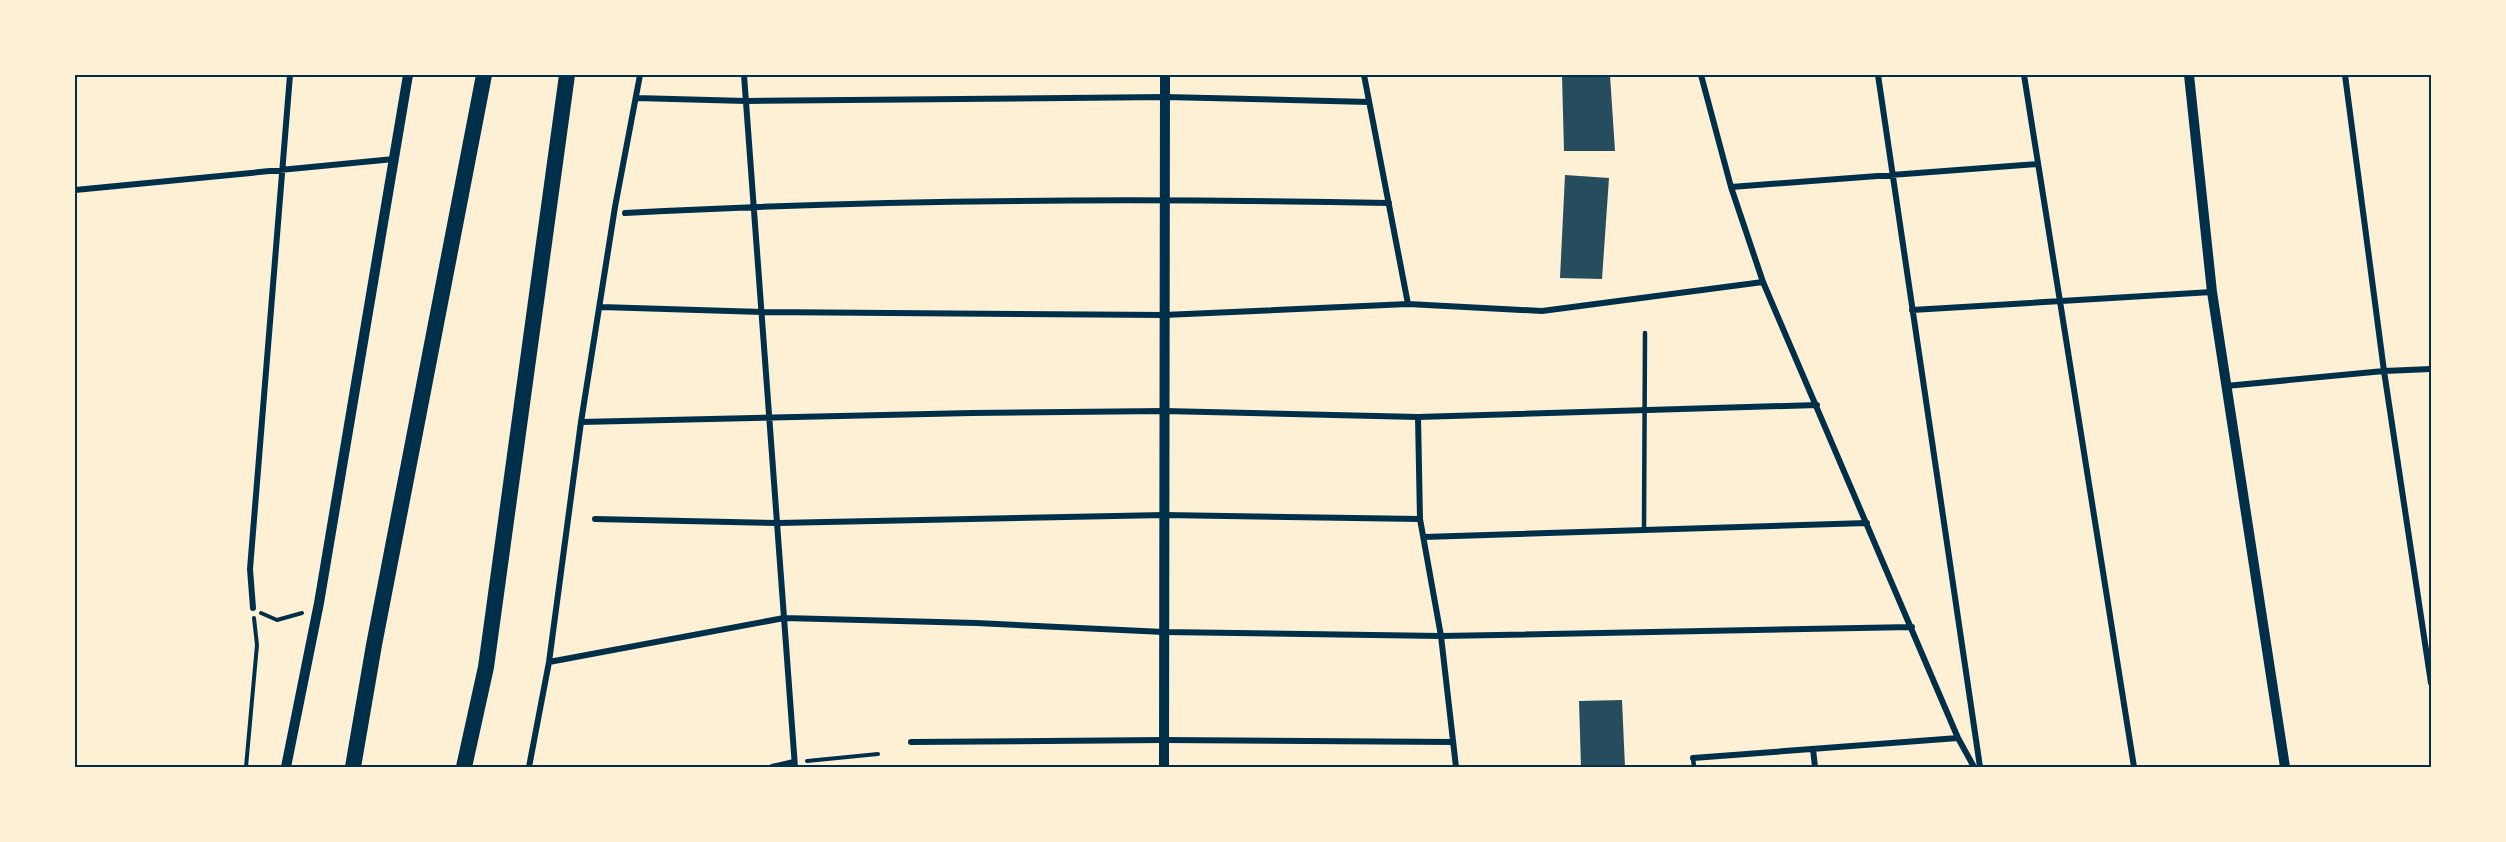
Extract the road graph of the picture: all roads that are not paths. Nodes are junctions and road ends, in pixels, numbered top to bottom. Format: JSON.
{"nodes":[{"id":1,"x":290,"y":75,"type":"edge"},
{"id":2,"x":408,"y":75,"type":"edge"},
{"id":3,"x":484,"y":75,"type":"edge"},
{"id":4,"x":567,"y":75,"type":"edge"},
{"id":5,"x":640,"y":75,"type":"edge"},
{"id":6,"x":744,"y":75,"type":"edge"},
{"id":7,"x":1166,"y":75,"type":"edge"},
{"id":8,"x":1364,"y":75,"type":"edge"},
{"id":9,"x":1701,"y":75,"type":"edge"},
{"id":10,"x":1878,"y":75,"type":"edge"},
{"id":11,"x":2024,"y":75,"type":"edge"},
{"id":12,"x":2189,"y":75,"type":"edge"},
{"id":13,"x":2344,"y":75,"type":"edge"},
{"id":14,"x":1165,"y":97,"type":"junction"},
{"id":15,"x":636,"y":98,"type":"junction"},
{"id":16,"x":746,"y":101,"type":"junction"},
{"id":17,"x":1369,"y":102,"type":"junction"},
{"id":18,"x":394,"y":159,"type":"junction"},
{"id":19,"x":2038,"y":164,"type":"junction"},
{"id":20,"x":283,"y":170,"type":"junction"},
{"id":21,"x":1891,"y":176,"type":"junction"},
{"id":22,"x":1731,"y":187,"type":"junction"},
{"id":23,"x":75,"y":190,"type":"edge"},
{"id":24,"x":1165,"y":199,"type":"junction"},
{"id":25,"x":1389,"y":203,"type":"junction"},
{"id":26,"x":754,"y":206,"type":"junction"},
{"id":27,"x":625,"y":213,"type":"dead end"},
{"id":28,"x":1763,"y":282,"type":"junction"},
{"id":29,"x":2212,"y":292,"type":"junction"},
{"id":30,"x":2061,"y":301,"type":"junction"},
{"id":31,"x":1408,"y":304,"type":"junction"},
{"id":32,"x":601,"y":307,"type":"junction"},
{"id":33,"x":1912,"y":310,"type":"junction"},
{"id":34,"x":762,"y":312,"type":"junction"},
{"id":35,"x":1164,"y":315,"type":"junction"},
{"id":36,"x":1645,"y":333,"type":"dead end"},
{"id":37,"x":2431,"y":369,"type":"edge"},
{"id":38,"x":2384,"y":371,"type":"junction"},
{"id":39,"x":2226,"y":386,"type":"junction"},
{"id":40,"x":1817,"y":405,"type":"junction"},
{"id":41,"x":1164,"y":411,"type":"junction"},
{"id":42,"x":1643,"y":412,"type":"junction"},
{"id":43,"x":770,"y":417,"type":"junction"},
{"id":44,"x":1418,"y":417,"type":"junction"},
{"id":45,"x":580,"y":422,"type":"junction"},
{"id":46,"x":1164,"y":515,"type":"junction"},
{"id":47,"x":595,"y":519,"type":"dead end"},
{"id":48,"x":1420,"y":519,"type":"junction"},
{"id":49,"x":778,"y":523,"type":"junction"},
{"id":50,"x":1867,"y":523,"type":"junction"},
{"id":51,"x":1644,"y":530,"type":"junction"},
{"id":52,"x":1424,"y":537,"type":"junction"},
{"id":53,"x":253,"y":608,"type":"road end"},
{"id":54,"x":784,"y":618,"type":"junction"},
{"id":55,"x":1912,"y":627,"type":"junction"},
{"id":56,"x":1164,"y":632,"type":"junction"},
{"id":57,"x":1441,"y":636,"type":"junction"},
{"id":58,"x":549,"y":662,"type":"junction"},
{"id":59,"x":2431,"y":683,"type":"edge"},
{"id":60,"x":1958,"y":738,"type":"junction"},
{"id":61,"x":1164,"y":740,"type":"junction"},
{"id":62,"x":911,"y":742,"type":"dead end"},
{"id":63,"x":1453,"y":742,"type":"junction"},
{"id":64,"x":1813,"y":749,"type":"junction"},
{"id":65,"x":1693,"y":758,"type":"joint"},
{"id":66,"x":794,"y":765,"type":"edge"},
{"id":67,"x":286,"y":767,"type":"edge"},
{"id":68,"x":353,"y":767,"type":"edge"},
{"id":69,"x":464,"y":767,"type":"edge"},
{"id":70,"x":529,"y":767,"type":"edge"},
{"id":71,"x":772,"y":767,"type":"edge"},
{"id":72,"x":1164,"y":767,"type":"edge"},
{"id":73,"x":1456,"y":767,"type":"edge"},
{"id":74,"x":1694,"y":767,"type":"edge"},
{"id":75,"x":1815,"y":767,"type":"edge"},
{"id":76,"x":1974,"y":767,"type":"edge"},
{"id":77,"x":1980,"y":767,"type":"edge"},
{"id":78,"x":2133,"y":767,"type":"edge"},
{"id":79,"x":2284,"y":767,"type":"edge"}],
"edges":[{"from":1,"to":20,"type":"street"},
{"from":2,"to":18,"type":"street"},
{"from":3,"to":68,"type":"highway"},
{"from":4,"to":69,"type":"highway"},
{"from":5,"to":15,"type":"street"},
{"from":6,"to":16,"type":"street"},
{"from":7,"to":14,"type":"street"},
{"from":8,"to":17,"type":"street"},
{"from":9,"to":22,"type":"street"},
{"from":10,"to":21,"type":"street"},
{"from":11,"to":19,"type":"street"},
{"from":12,"to":29,"type":"street"},
{"from":13,"to":38,"type":"street"},
{"from":14,"to":16,"type":"street"},
{"from":14,"to":17,"type":"street"},
{"from":14,"to":24,"type":"street"},
{"from":15,"to":16,"type":"street"},
{"from":15,"to":32,"type":"street"},
{"from":16,"to":26,"type":"street"},
{"from":17,"to":25,"type":"street"},
{"from":18,"to":20,"type":"street"},
{"from":18,"to":67,"type":"street"},
{"from":19,"to":21,"type":"street"},
{"from":19,"to":30,"type":"street"},
{"from":20,"to":23,"type":"street"},
{"from":20,"to":53,"type":"street"},
{"from":21,"to":22,"type":"street"},
{"from":21,"to":33,"type":"street"},
{"from":22,"to":28,"type":"street"},
{"from":24,"to":25,"type":"street"},
{"from":24,"to":26,"type":"street"},
{"from":24,"to":35,"type":"street"},
{"from":25,"to":31,"type":"street"},
{"from":26,"to":27,"type":"street"},
{"from":26,"to":34,"type":"street"},
{"from":28,"to":31,"type":"street"},
{"from":28,"to":40,"type":"street"},
{"from":29,"to":30,"type":"street"},
{"from":29,"to":39,"type":"street"},
{"from":30,"to":33,"type":"street"},
{"from":30,"to":78,"type":"street"},
{"from":31,"to":35,"type":"street"},
{"from":32,"to":34,"type":"street"},
{"from":32,"to":45,"type":"street"},
{"from":33,"to":77,"type":"street"},
{"from":34,"to":35,"type":"street"},
{"from":34,"to":43,"type":"street"},
{"from":35,"to":41,"type":"street"},
{"from":36,"to":42,"type":"lane"},
{"from":37,"to":38,"type":"street"},
{"from":38,"to":39,"type":"street"},
{"from":38,"to":59,"type":"street"},
{"from":39,"to":79,"type":"street"},
{"from":40,"to":42,"type":"street"},
{"from":40,"to":50,"type":"street"},
{"from":41,"to":43,"type":"street"},
{"from":41,"to":44,"type":"street"},
{"from":41,"to":46,"type":"street"},
{"from":42,"to":44,"type":"street"},
{"from":42,"to":51,"type":"lane"},
{"from":43,"to":45,"type":"street"},
{"from":43,"to":49,"type":"street"},
{"from":44,"to":48,"type":"street"},
{"from":45,"to":58,"type":"street"},
{"from":46,"to":48,"type":"street"},
{"from":46,"to":49,"type":"street"},
{"from":46,"to":56,"type":"street"},
{"from":47,"to":49,"type":"street"},
{"from":48,"to":52,"type":"street"},
{"from":49,"to":54,"type":"street"},
{"from":50,"to":51,"type":"street"},
{"from":50,"to":55,"type":"street"},
{"from":51,"to":52,"type":"street"},
{"from":52,"to":57,"type":"street"},
{"from":54,"to":56,"type":"street"},
{"from":54,"to":58,"type":"street"},
{"from":54,"to":66,"type":"street"},
{"from":55,"to":57,"type":"street"},
{"from":55,"to":60,"type":"street"},
{"from":56,"to":57,"type":"street"},
{"from":56,"to":61,"type":"street"},
{"from":57,"to":63,"type":"street"},
{"from":58,"to":70,"type":"street"},
{"from":60,"to":64,"type":"street"},
{"from":60,"to":76,"type":"street"},
{"from":61,"to":62,"type":"street"},
{"from":61,"to":63,"type":"street"},
{"from":61,"to":72,"type":"street"},
{"from":63,"to":73,"type":"street"},
{"from":64,"to":65,"type":"street"},
{"from":64,"to":75,"type":"street"},
{"from":65,"to":74,"type":"lane"},
{"from":66,"to":71,"type":"street"}]}
